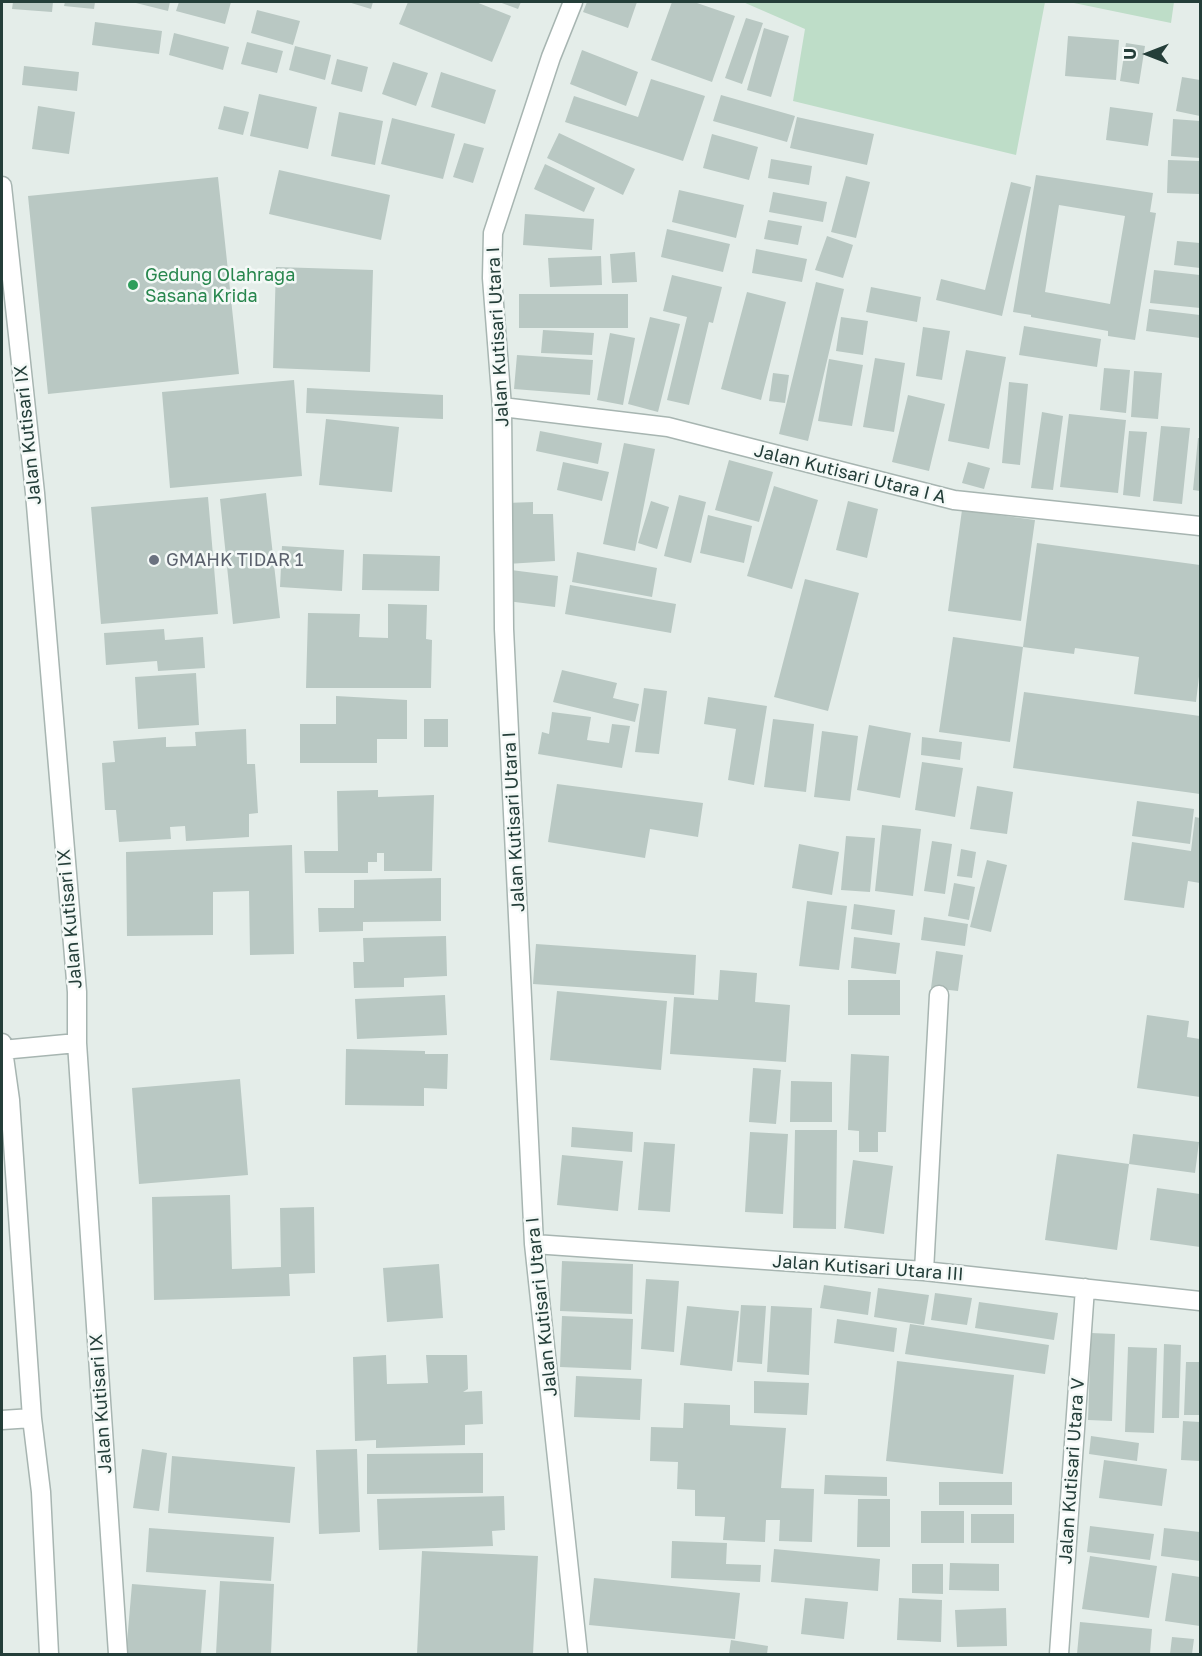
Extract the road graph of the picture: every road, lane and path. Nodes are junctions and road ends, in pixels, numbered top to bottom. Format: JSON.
{"nodes":[{"id":1,"x":573,"y":2,"type":"edge"},
{"id":2,"x":2,"y":186,"type":"edge"},
{"id":3,"x":502,"y":407,"type":"junction"},
{"id":4,"x":1200,"y":526,"type":"edge"},
{"id":5,"x":939,"y":995,"type":"dead end"},
{"id":6,"x":77,"y":1043,"type":"junction"},
{"id":7,"x":2,"y":1048,"type":"edge"},
{"id":8,"x":534,"y":1244,"type":"junction"},
{"id":9,"x":924,"y":1271,"type":"junction"},
{"id":10,"x":1085,"y":1288,"type":"junction"},
{"id":11,"x":1200,"y":1300,"type":"edge"},
{"id":12,"x":32,"y":1418,"type":"junction"},
{"id":13,"x":2,"y":1420,"type":"edge"},
{"id":14,"x":50,"y":1654,"type":"edge"},
{"id":15,"x":118,"y":1654,"type":"edge"},
{"id":16,"x":578,"y":1654,"type":"edge"},
{"id":17,"x":1059,"y":1654,"type":"edge"}],
"edges":[{"from":1,"to":3,"type":"street","name":"Jalan Kutisari Utara I"},
{"from":2,"to":6,"type":"street","name":"Jalan Kutisari IX"},
{"from":3,"to":4,"type":"street","name":"Jalan Kutisari Utara I A"},
{"from":3,"to":8,"type":"street","name":"Jalan Kutisari Utara I"},
{"from":5,"to":9,"type":"street"},
{"from":6,"to":7,"type":"street"},
{"from":6,"to":15,"type":"street","name":"Jalan Kutisari IX"},
{"from":7,"to":12,"type":"street"},
{"from":8,"to":9,"type":"street","name":"Jalan Kutisari Utara III"},
{"from":8,"to":16,"type":"street","name":"Jalan Kutisari Utara I"},
{"from":9,"to":10,"type":"street","name":"Jalan Kutisari Utara III"},
{"from":10,"to":11,"type":"street","name":"Jalan Kutisari Utara III"},
{"from":10,"to":17,"type":"street","name":"Jalan Kutisari Utara V"},
{"from":12,"to":13,"type":"street"},
{"from":12,"to":14,"type":"street"}]}
